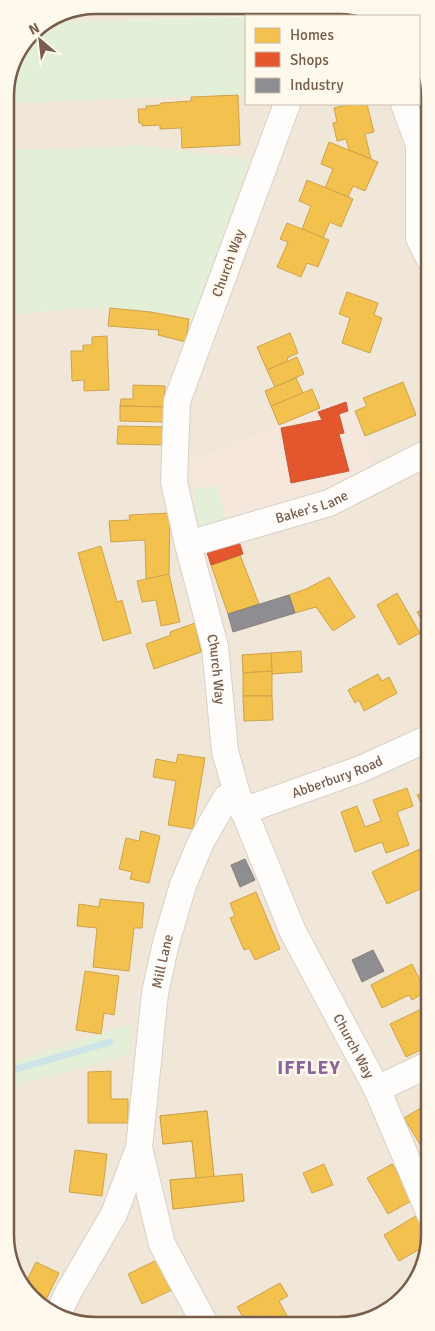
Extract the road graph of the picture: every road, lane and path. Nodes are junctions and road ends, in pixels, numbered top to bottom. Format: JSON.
{"nodes":[{"id":1,"x":287,"y":105,"type":"edge"},
{"id":2,"x":404,"y":105,"type":"edge"},
{"id":3,"x":421,"y":242,"type":"edge"},
{"id":4,"x":421,"y":456,"type":"edge"},
{"id":5,"x":188,"y":544,"type":"junction"},
{"id":6,"x":421,"y":742,"type":"edge"},
{"id":7,"x":240,"y":803,"type":"junction"},
{"id":8,"x":421,"y":1068,"type":"edge"},
{"id":9,"x":377,"y":1089,"type":"junction"},
{"id":10,"x":139,"y":1148,"type":"junction"},
{"id":11,"x":421,"y":1193,"type":"edge"},
{"id":12,"x":60,"y":1309,"type":"edge"},
{"id":13,"x":200,"y":1317,"type":"edge"}],
"edges":[{"from":1,"to":5,"type":"street","name":"Church Way"},
{"from":2,"to":3,"type":"street"},
{"from":4,"to":5,"type":"street","name":"Baker's Lane"},
{"from":5,"to":7,"type":"street","name":"Church Way"},
{"from":6,"to":7,"type":"street","name":"Abberbury Road"},
{"from":7,"to":9,"type":"street","name":"Church Way"},
{"from":7,"to":10,"type":"street","name":"Mill Lane"},
{"from":8,"to":9,"type":"street"},
{"from":9,"to":11,"type":"street","name":"Church Way"},
{"from":10,"to":12,"type":"street","name":"Mill Lane"},
{"from":10,"to":13,"type":"street","name":"Mill Lane"}]}
